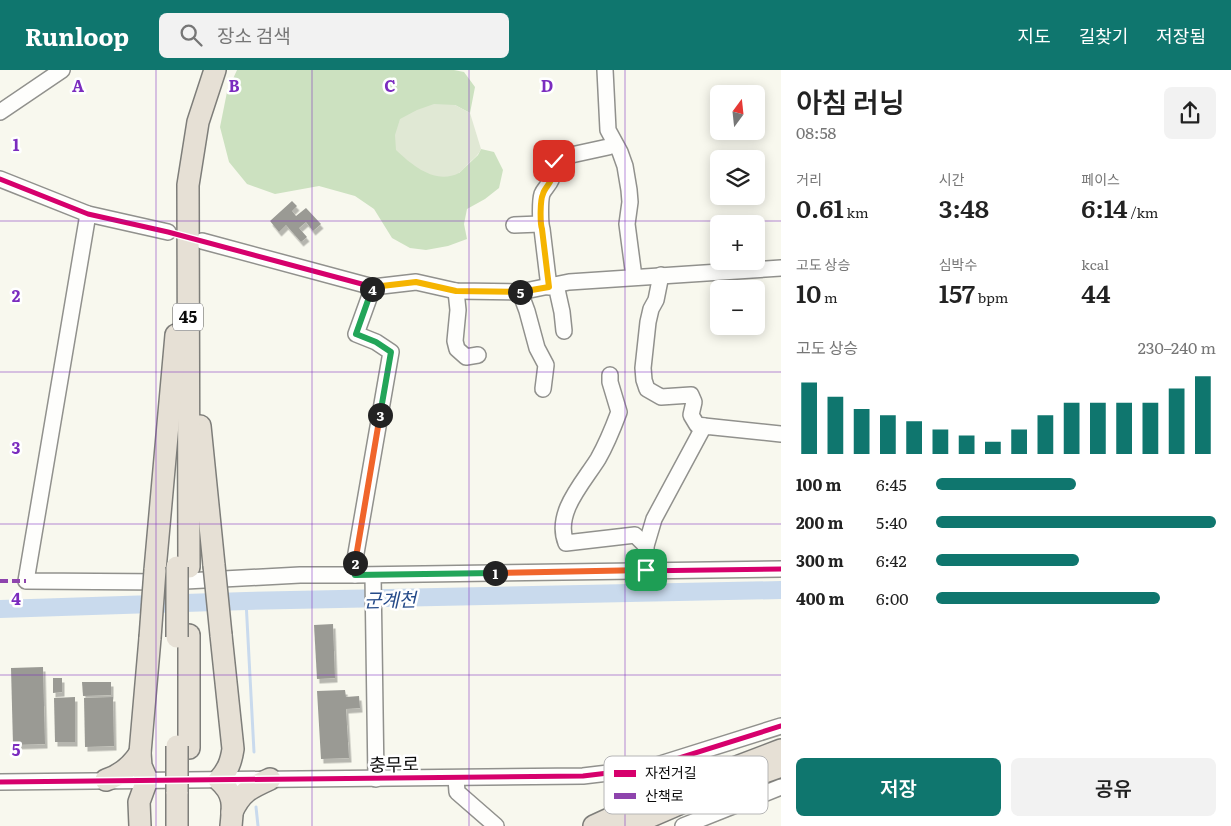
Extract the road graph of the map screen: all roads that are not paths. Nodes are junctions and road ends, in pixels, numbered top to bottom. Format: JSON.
{"nodes":[{"id":1,"x":62,"y":70,"type":"edge"},
{"id":2,"x":200,"y":70,"type":"edge"},
{"id":3,"x":215,"y":70,"type":"edge"},
{"id":4,"x":605,"y":70,"type":"edge"},
{"id":5,"x":0,"y":112,"type":"edge"},
{"id":6,"x":614,"y":142,"type":"junction"},
{"id":7,"x":0,"y":180,"type":"edge"},
{"id":8,"x":88,"y":214,"type":"junction"},
{"id":9,"x":540,"y":224,"type":"junction"},
{"id":10,"x":514,"y":225,"type":"dead end"},
{"id":11,"x":168,"y":232,"type":"dead end"},
{"id":12,"x":202,"y":241,"type":"dead end"},
{"id":13,"x":781,"y":268,"type":"edge"},
{"id":14,"x":661,"y":275,"type":"junction"},
{"id":15,"x":634,"y":277,"type":"junction"},
{"id":16,"x":552,"y":286,"type":"junction"},
{"id":17,"x":373,"y":287,"type":"junction"},
{"id":18,"x":456,"y":291,"type":"junction"},
{"id":19,"x":520,"y":292,"type":"junction"},
{"id":20,"x":188,"y":306,"type":"junction"},
{"id":21,"x":176,"y":329,"type":"junction"},
{"id":22,"x":564,"y":331,"type":"dead end"},
{"id":23,"x":478,"y":355,"type":"dead end"},
{"id":24,"x":610,"y":375,"type":"dead end"},
{"id":25,"x":543,"y":389,"type":"dead end"},
{"id":26,"x":704,"y":426,"type":"junction"},
{"id":27,"x":781,"y":434,"type":"edge"},
{"id":28,"x":646,"y":546,"type":"junction"},
{"id":29,"x":183,"y":567,"type":"junction"},
{"id":30,"x":781,"y":569,"type":"edge"},
{"id":31,"x":646,"y":570,"type":"junction"},
{"id":32,"x":355,"y":575,"type":"junction"},
{"id":33,"x":374,"y":580,"type":"junction"},
{"id":34,"x":781,"y":726,"type":"edge"},
{"id":35,"x":233,"y":749,"type":"junction"},
{"id":36,"x":781,"y":750,"type":"edge"},
{"id":37,"x":140,"y":753,"type":"junction"},
{"id":38,"x":686,"y":756,"type":"edge"},
{"id":39,"x":765,"y":756,"type":"edge"},
{"id":40,"x":781,"y":766,"type":"edge"},
{"id":41,"x":768,"y":771,"type":"edge"},
{"id":42,"x":604,"y":774,"type":"edge"},
{"id":43,"x":456,"y":778,"type":"junction"},
{"id":44,"x":270,"y":779,"type":"junction"},
{"id":45,"x":376,"y":779,"type":"junction"},
{"id":46,"x":106,"y":780,"type":"junction"},
{"id":47,"x":147,"y":780,"type":"junction"},
{"id":48,"x":219,"y":780,"type":"junction"},
{"id":49,"x":0,"y":782,"type":"edge"},
{"id":50,"x":781,"y":787,"type":"edge"},
{"id":51,"x":768,"y":792,"type":"edge"},
{"id":52,"x":183,"y":793,"type":"junction"},
{"id":53,"x":620,"y":814,"type":"edge"},
{"id":54,"x":656,"y":814,"type":"edge"},
{"id":55,"x":713,"y":814,"type":"edge"},
{"id":56,"x":136,"y":815,"type":"edge"},
{"id":57,"x":232,"y":819,"type":"edge"},
{"id":58,"x":177,"y":826,"type":"edge"},
{"id":59,"x":189,"y":826,"type":"edge"},
{"id":60,"x":496,"y":826,"type":"edge"},
{"id":61,"x":594,"y":826,"type":"edge"},
{"id":62,"x":628,"y":826,"type":"edge"},
{"id":63,"x":683,"y":826,"type":"edge"}],
"edges":[{"from":1,"to":5,"type":"street"},
{"from":2,"to":21,"type":"highway","number":"45"},
{"from":3,"to":20,"type":"highway","number":"45"},
{"from":4,"to":6,"type":"street"},
{"from":6,"to":9,"type":"street"},
{"from":6,"to":15,"type":"street"},
{"from":7,"to":8,"type":"street"},
{"from":8,"to":11,"type":"street"},
{"from":8,"to":32,"type":"street"},
{"from":9,"to":10,"type":"street"},
{"from":9,"to":16,"type":"street"},
{"from":12,"to":17,"type":"street"},
{"from":13,"to":14,"type":"street"},
{"from":14,"to":15,"type":"street"},
{"from":14,"to":26,"type":"street"},
{"from":15,"to":16,"type":"street"},
{"from":16,"to":19,"type":"street"},
{"from":16,"to":22,"type":"street"},
{"from":17,"to":18,"type":"street"},
{"from":17,"to":32,"type":"street"},
{"from":18,"to":19,"type":"street"},
{"from":18,"to":23,"type":"street"},
{"from":19,"to":25,"type":"street"},
{"from":20,"to":29,"type":"highway","number":"45"},
{"from":20,"to":35,"type":"highway","bridge":true},
{"from":21,"to":29,"type":"highway","number":"45"},
{"from":21,"to":37,"type":"highway","bridge":true},
{"from":24,"to":28,"type":"street"},
{"from":26,"to":27,"type":"street"},
{"from":26,"to":28,"type":"street"},
{"from":28,"to":31,"type":"street"},
{"from":29,"to":52,"type":"highway","number":"45"},
{"from":30,"to":31,"type":"street"},
{"from":31,"to":33,"type":"street"},
{"from":32,"to":33,"type":"street"},
{"from":33,"to":45,"type":"street"},
{"from":34,"to":38,"type":"street","name":"충무로"},
{"from":35,"to":44,"type":"highway"},
{"from":35,"to":48,"type":"highway"},
{"from":36,"to":39,"type":"highway"},
{"from":37,"to":46,"type":"highway"},
{"from":37,"to":47,"type":"highway"},
{"from":40,"to":41,"type":"highway"},
{"from":42,"to":43,"type":"street","name":"충무로"},
{"from":43,"to":45,"type":"street","name":"충무로"},
{"from":43,"to":60,"type":"street"},
{"from":44,"to":45,"type":"street","name":"충무로"},
{"from":44,"to":48,"type":"street","name":"충무로"},
{"from":44,"to":57,"type":"highway"},
{"from":46,"to":47,"type":"street","name":"충무로"},
{"from":46,"to":49,"type":"street","name":"충무로"},
{"from":46,"to":56,"type":"highway"},
{"from":47,"to":48,"type":"street","name":"충무로"},
{"from":47,"to":56,"type":"highway"},
{"from":48,"to":57,"type":"highway"},
{"from":50,"to":51,"type":"street"},
{"from":52,"to":58,"type":"highway","number":"45"},
{"from":52,"to":59,"type":"highway","number":"45"},
{"from":53,"to":61,"type":"highway"},
{"from":54,"to":62,"type":"highway"},
{"from":55,"to":63,"type":"street"}]}
